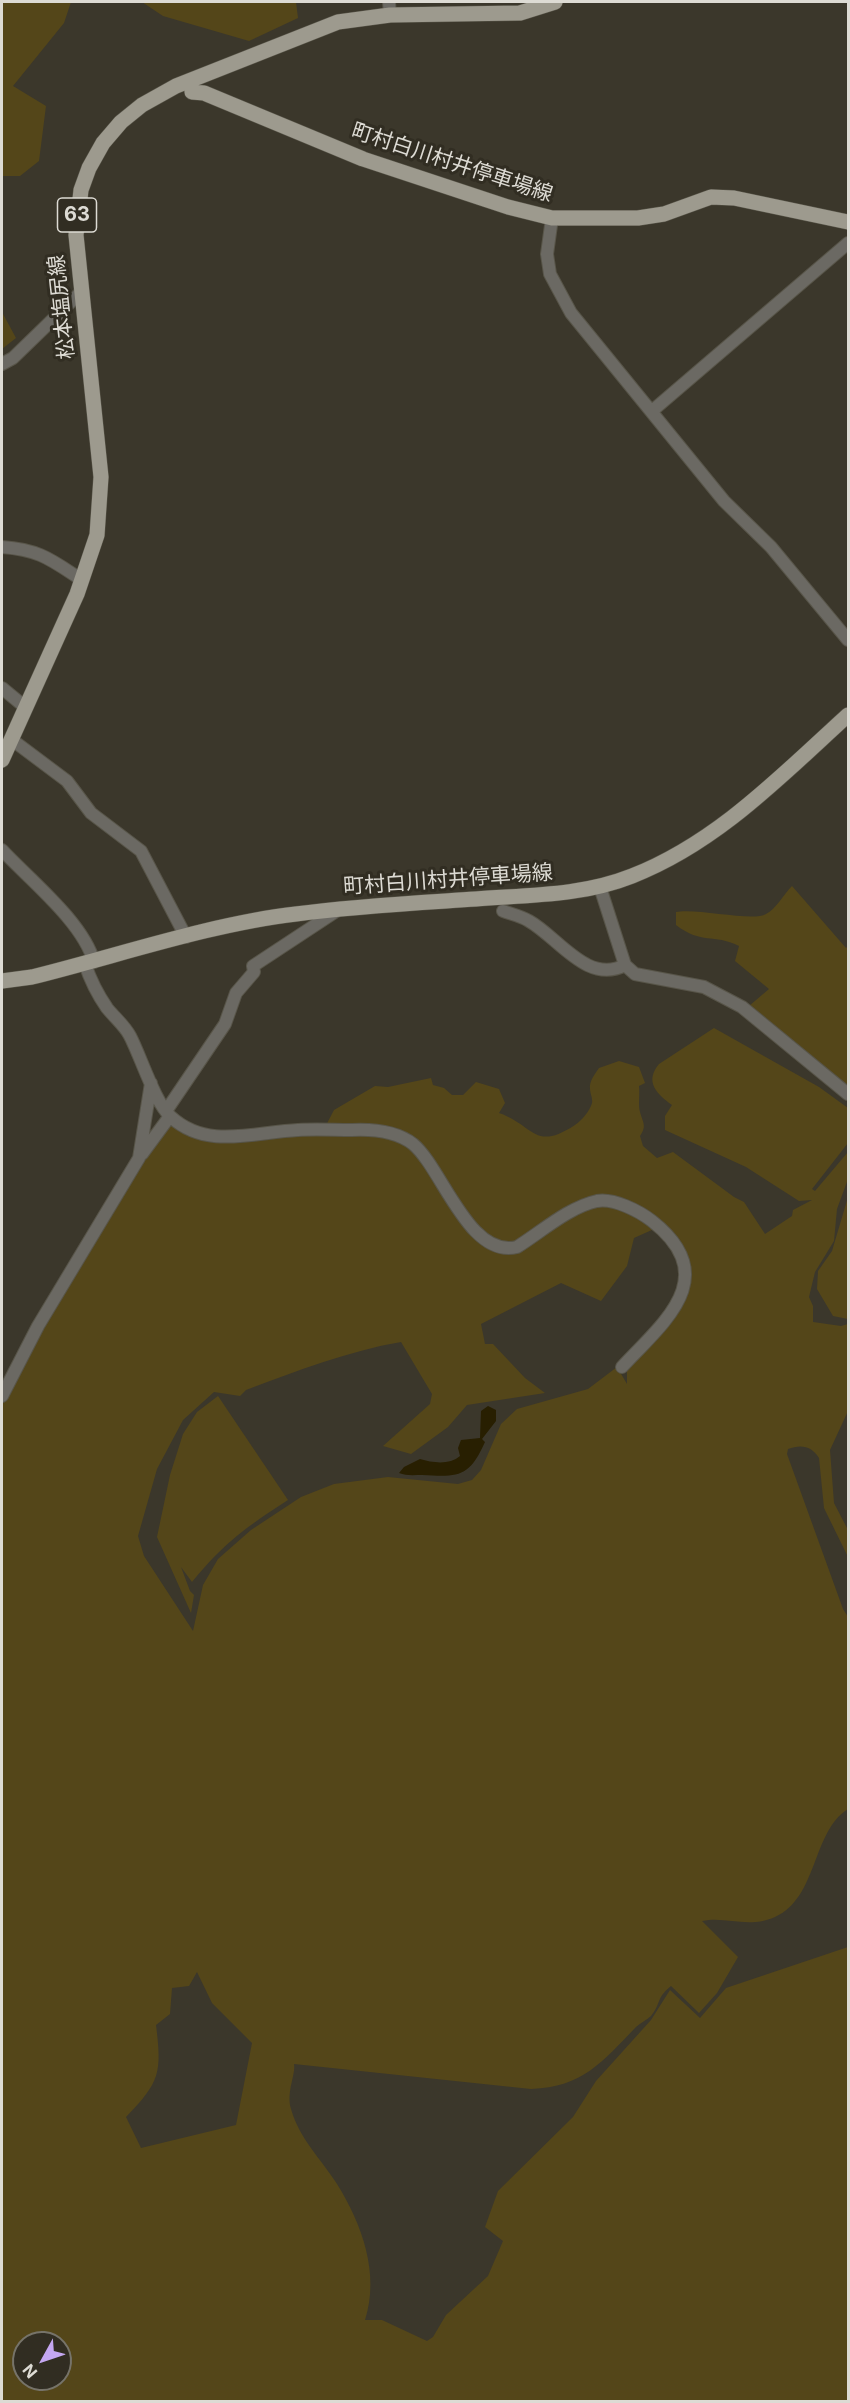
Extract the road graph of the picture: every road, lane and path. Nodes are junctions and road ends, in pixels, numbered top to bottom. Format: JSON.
{"nodes":[{"id":1,"x":555,"y":2,"type":"edge"},
{"id":2,"x":389,"y":8,"type":"edge"},
{"id":3,"x":192,"y":92,"type":"dead end"},
{"id":4,"x":552,"y":218,"type":"junction"},
{"id":5,"x":849,"y":222,"type":"edge"},
{"id":6,"x":849,"y":243,"type":"edge"},
{"id":7,"x":81,"y":292,"type":"junction"},
{"id":8,"x":2,"y":364,"type":"edge"},
{"id":9,"x":652,"y":411,"type":"junction"},
{"id":10,"x":2,"y":547,"type":"edge"},
{"id":11,"x":82,"y":580,"type":"junction"},
{"id":12,"x":849,"y":640,"type":"edge"},
{"id":13,"x":2,"y":688,"type":"edge"},
{"id":14,"x":25,"y":706,"type":"junction"},
{"id":15,"x":849,"y":715,"type":"edge"},
{"id":16,"x":11,"y":739,"type":"junction"},
{"id":17,"x":2,"y":760,"type":"edge"},
{"id":18,"x":2,"y":850,"type":"edge"},
{"id":19,"x":600,"y":887,"type":"junction"},
{"id":20,"x":338,"y":910,"type":"junction"},
{"id":21,"x":503,"y":911,"type":"dead end"},
{"id":22,"x":186,"y":938,"type":"junction"},
{"id":23,"x":89,"y":963,"type":"junction"},
{"id":24,"x":625,"y":965,"type":"junction"},
{"id":25,"x":2,"y":981,"type":"edge"},
{"id":26,"x":151,"y":1083,"type":"junction"},
{"id":27,"x":849,"y":1094,"type":"edge"},
{"id":28,"x":168,"y":1113,"type":"junction"},
{"id":29,"x":139,"y":1158,"type":"junction"},
{"id":30,"x":622,"y":1367,"type":"dead end"},
{"id":31,"x":2,"y":1396,"type":"edge"}],
"edges":[{"from":1,"to":2,"type":"main road","name":"松本塩尻線","number":"63"},
{"from":2,"to":7,"type":"main road","name":"松本塩尻線","number":"63"},
{"from":3,"to":4,"type":"main road","name":"町村白川村井停車場線"},
{"from":4,"to":5,"type":"main road","name":"町村白川村井停車場線"},
{"from":4,"to":9,"type":"street"},
{"from":6,"to":9,"type":"street"},
{"from":7,"to":8,"type":"street"},
{"from":7,"to":11,"type":"main road","name":"松本塩尻線","number":"63"},
{"from":9,"to":12,"type":"street"},
{"from":10,"to":11,"type":"street"},
{"from":11,"to":14,"type":"main road","name":"松本塩尻線","number":"63"},
{"from":13,"to":14,"type":"street"},
{"from":14,"to":16,"type":"main road","name":"松本塩尻線","number":"63"},
{"from":15,"to":19,"type":"main road","name":"町村白川村井停車場線"},
{"from":16,"to":17,"type":"main road","name":"松本塩尻線","number":"63"},
{"from":16,"to":22,"type":"street"},
{"from":18,"to":23,"type":"street"},
{"from":19,"to":20,"type":"main road","name":"町村白川村井停車場線"},
{"from":19,"to":24,"type":"street"},
{"from":20,"to":22,"type":"main road","name":"町村白川村井停車場線"},
{"from":20,"to":28,"type":"street"},
{"from":21,"to":24,"type":"street"},
{"from":22,"to":23,"type":"main road","name":"町村白川村井停車場線"},
{"from":23,"to":25,"type":"main road","name":"町村白川村井停車場線"},
{"from":23,"to":26,"type":"street"},
{"from":24,"to":27,"type":"street"},
{"from":26,"to":28,"type":"street"},
{"from":26,"to":29,"type":"street"},
{"from":28,"to":29,"type":"street"},
{"from":28,"to":30,"type":"street"},
{"from":29,"to":31,"type":"street"}]}
